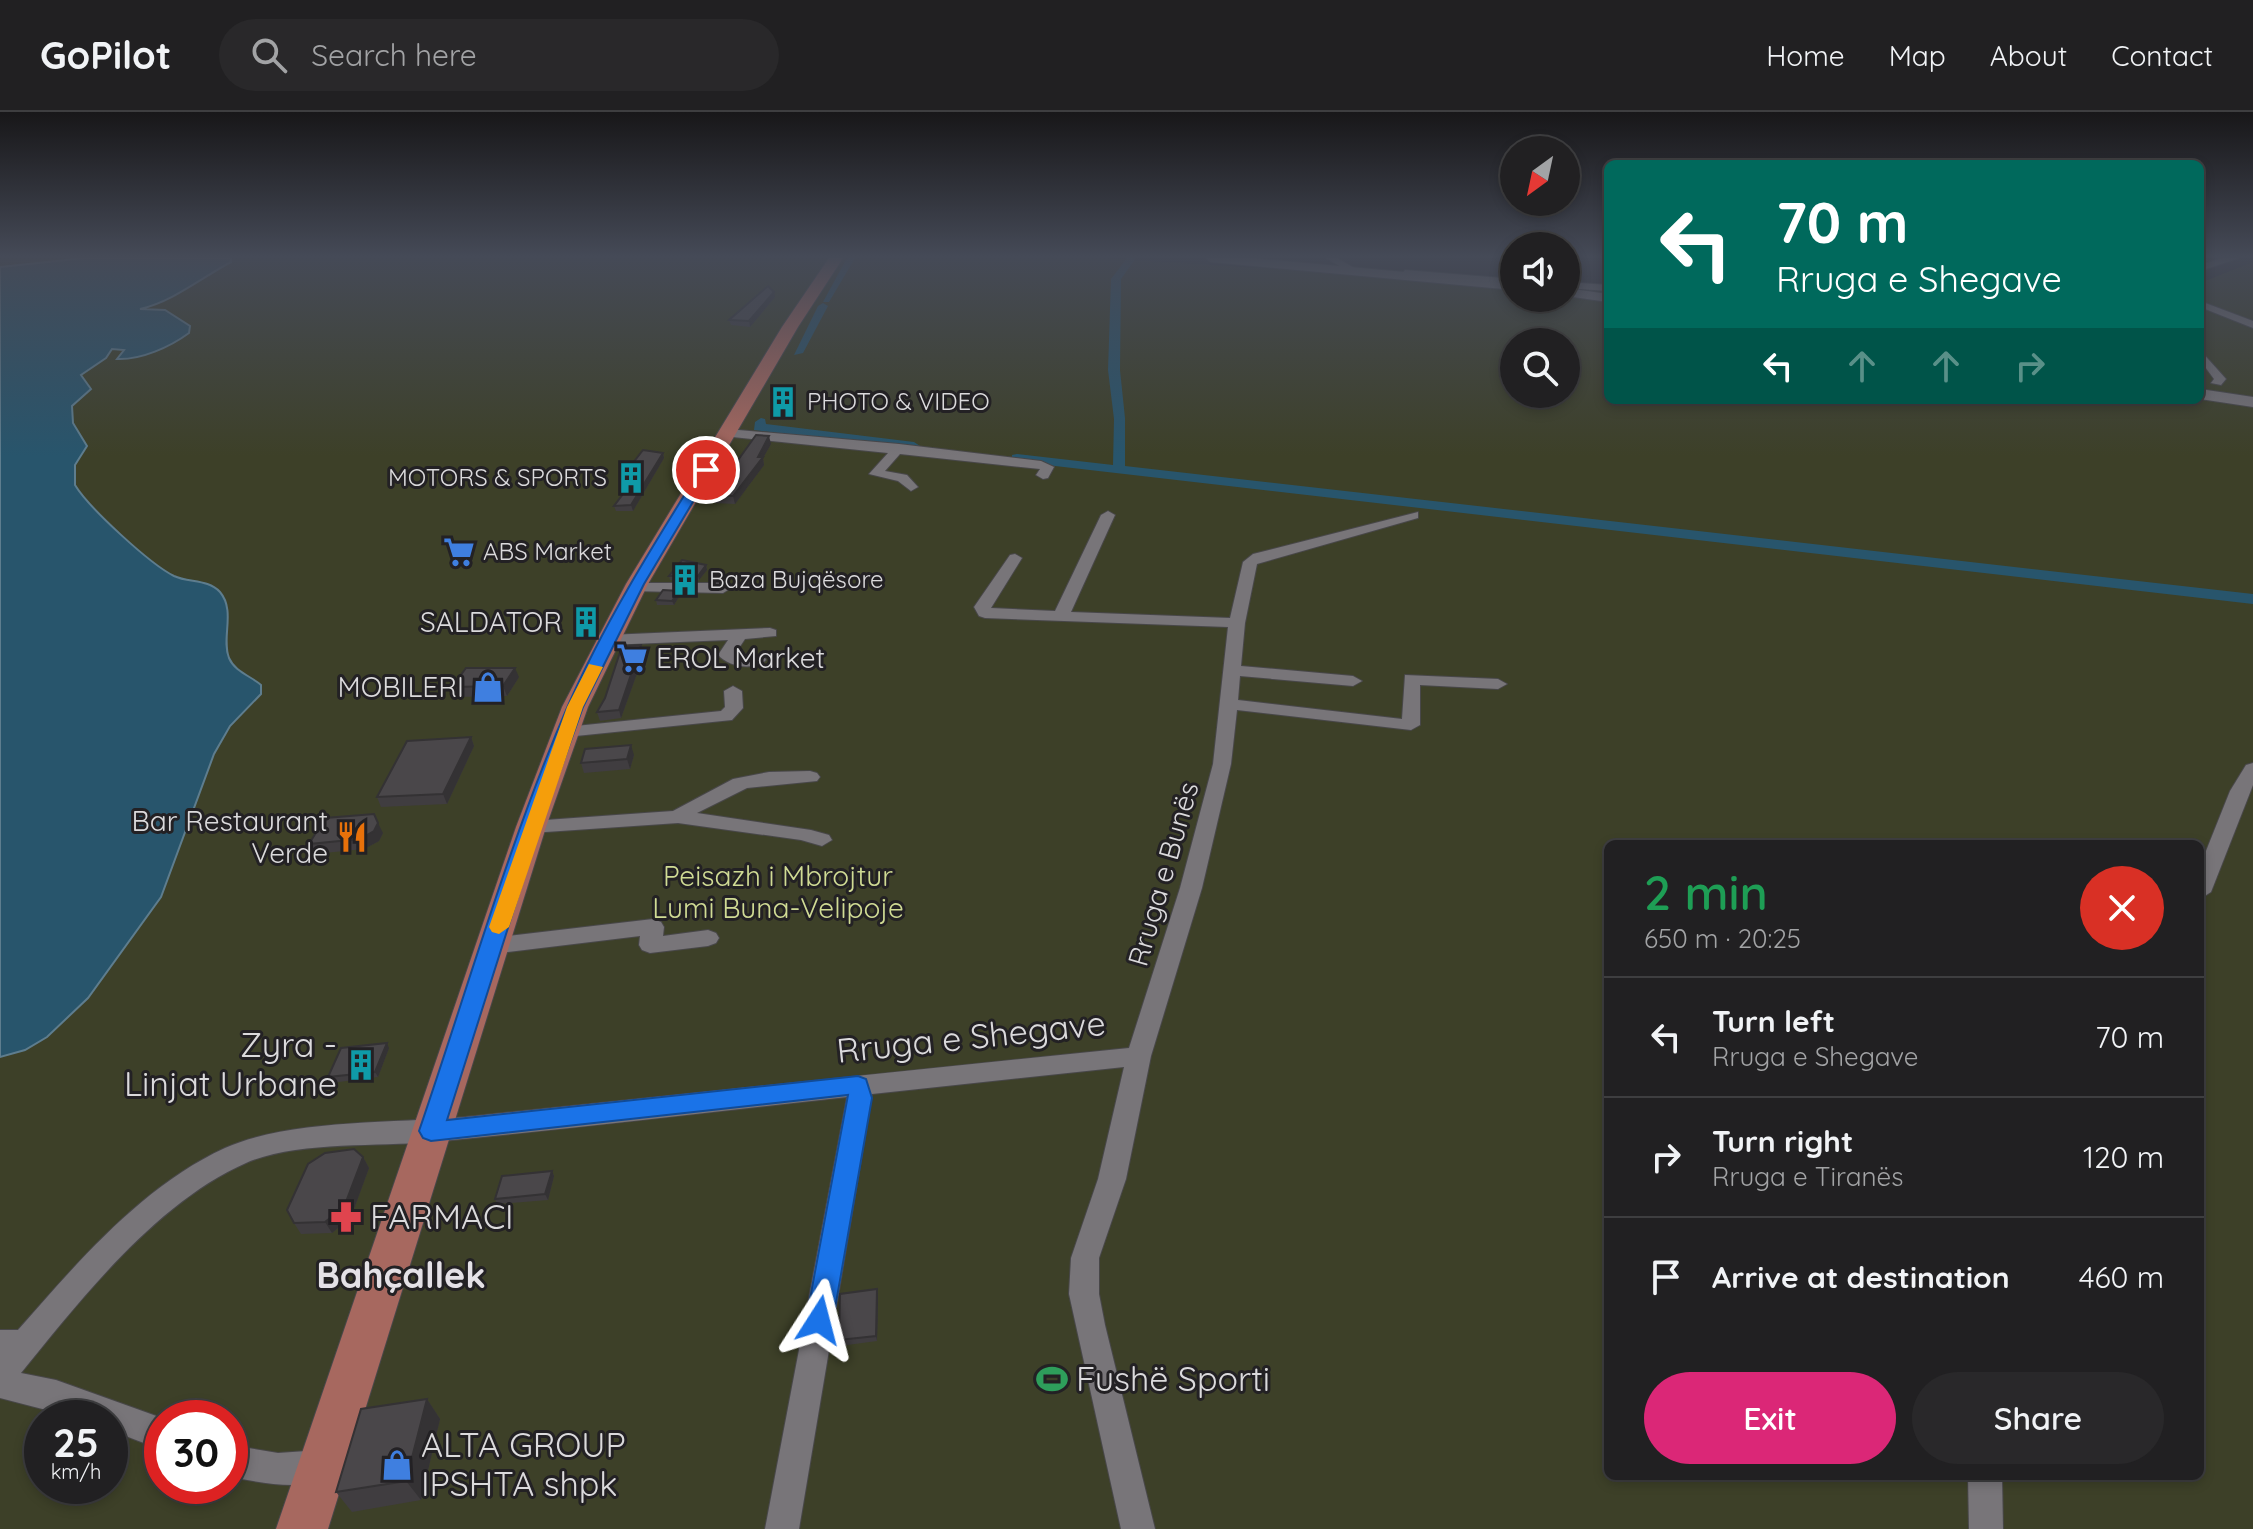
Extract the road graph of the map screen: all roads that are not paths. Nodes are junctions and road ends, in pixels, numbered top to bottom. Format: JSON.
{"nodes":[{"id":1,"x":792,"y":324,"type":"edge"},
{"id":2,"x":2204,"y":358,"type":"edge"},
{"id":3,"x":2217,"y":383,"type":"dead end"},
{"id":4,"x":2204,"y":395,"type":"edge"},
{"id":5,"x":2253,"y":402,"type":"edge"},
{"id":6,"x":727,"y":433,"type":"junction"},
{"id":7,"x":899,"y":448,"type":"junction"},
{"id":8,"x":1043,"y":475,"type":"dead end"},
{"id":9,"x":911,"y":487,"type":"dead end"},
{"id":10,"x":1108,"y":515,"type":"dead end"},
{"id":11,"x":1413,"y":515,"type":"dead end"},
{"id":12,"x":1015,"y":558,"type":"dead end"},
{"id":13,"x":635,"y":588,"type":"junction"},
{"id":14,"x":723,"y":588,"type":"dead end"},
{"id":15,"x":1061,"y":616,"type":"junction"},
{"id":16,"x":726,"y":617,"type":"dead end"},
{"id":17,"x":1237,"y":623,"type":"junction"},
{"id":18,"x":770,"y":633,"type":"dead end"},
{"id":19,"x":739,"y":635,"type":"junction"},
{"id":20,"x":720,"y":636,"type":"junction"},
{"id":21,"x":608,"y":640,"type":"junction"},
{"id":22,"x":758,"y":660,"type":"dead end"},
{"id":23,"x":1233,"y":670,"type":"junction"},
{"id":24,"x":1353,"y":681,"type":"dead end"},
{"id":25,"x":1498,"y":684,"type":"dead end"},
{"id":26,"x":733,"y":691,"type":"dead end"},
{"id":27,"x":1228,"y":704,"type":"junction"},
{"id":28,"x":566,"y":732,"type":"junction"},
{"id":29,"x":2253,"y":769,"type":"edge"},
{"id":30,"x":810,"y":777,"type":"dead end"},
{"id":31,"x":678,"y":817,"type":"junction"},
{"id":32,"x":531,"y":827,"type":"junction"},
{"id":33,"x":822,"y":840,"type":"dead end"},
{"id":34,"x":2204,"y":882,"type":"edge"},
{"id":35,"x":708,"y":938,"type":"dead end"},
{"id":36,"x":492,"y":946,"type":"junction"},
{"id":37,"x":1139,"y":1056,"type":"junction"},
{"id":38,"x":858,"y":1085,"type":"junction"},
{"id":39,"x":431,"y":1131,"type":"junction"},
{"id":40,"x":12,"y":1344,"type":"edge"},
{"id":41,"x":0,"y":1375,"type":"edge"},
{"id":42,"x":0,"y":1383,"type":"edge"},
{"id":43,"x":144,"y":1427,"type":"edge"},
{"id":44,"x":248,"y":1464,"type":"edge"},
{"id":45,"x":323,"y":1465,"type":"junction"},
{"id":46,"x":1985,"y":1480,"type":"edge"},
{"id":47,"x":302,"y":1529,"type":"edge"},
{"id":48,"x":782,"y":1529,"type":"edge"},
{"id":49,"x":1138,"y":1529,"type":"edge"},
{"id":50,"x":1986,"y":1529,"type":"edge"}],
"edges":[{"from":1,"to":6,"type":"main road"},
{"from":2,"to":3,"type":"street"},
{"from":4,"to":5,"type":"main road"},
{"from":6,"to":7,"type":"street"},
{"from":6,"to":13,"type":"main road"},
{"from":7,"to":8,"type":"street"},
{"from":7,"to":9,"type":"street"},
{"from":10,"to":15,"type":"street"},
{"from":11,"to":17,"type":"street","name":"Rruga e Bunës"},
{"from":12,"to":15,"type":"street"},
{"from":13,"to":14,"type":"street"},
{"from":13,"to":21,"type":"main road"},
{"from":15,"to":17,"type":"street"},
{"from":16,"to":20,"type":"street"},
{"from":17,"to":23,"type":"street","name":"Rruga e Bunës"},
{"from":18,"to":19,"type":"street"},
{"from":19,"to":20,"type":"street"},
{"from":19,"to":22,"type":"street"},
{"from":20,"to":21,"type":"street"},
{"from":21,"to":28,"type":"main road"},
{"from":23,"to":24,"type":"street"},
{"from":23,"to":27,"type":"street","name":"Rruga e Bunës"},
{"from":25,"to":27,"type":"street"},
{"from":26,"to":28,"type":"street"},
{"from":27,"to":37,"type":"street","name":"Rruga e Bunës"},
{"from":28,"to":32,"type":"main road"},
{"from":29,"to":34,"type":"street"},
{"from":30,"to":31,"type":"street"},
{"from":31,"to":32,"type":"street"},
{"from":31,"to":33,"type":"street"},
{"from":32,"to":36,"type":"main road"},
{"from":35,"to":36,"type":"street"},
{"from":36,"to":39,"type":"main road"},
{"from":37,"to":38,"type":"street","name":"Rruga e Shegave"},
{"from":37,"to":49,"type":"street","name":"Rruga e Shegave"},
{"from":38,"to":39,"type":"street","name":"Rruga e Shegave"},
{"from":38,"to":48,"type":"street"},
{"from":39,"to":40,"type":"street","name":"Rruga e Shegave"},
{"from":39,"to":45,"type":"main road"},
{"from":40,"to":41,"type":"street","name":"Rruga e Shegave"},
{"from":42,"to":43,"type":"street"},
{"from":44,"to":45,"type":"street"},
{"from":45,"to":47,"type":"main road"},
{"from":46,"to":50,"type":"street"}]}
